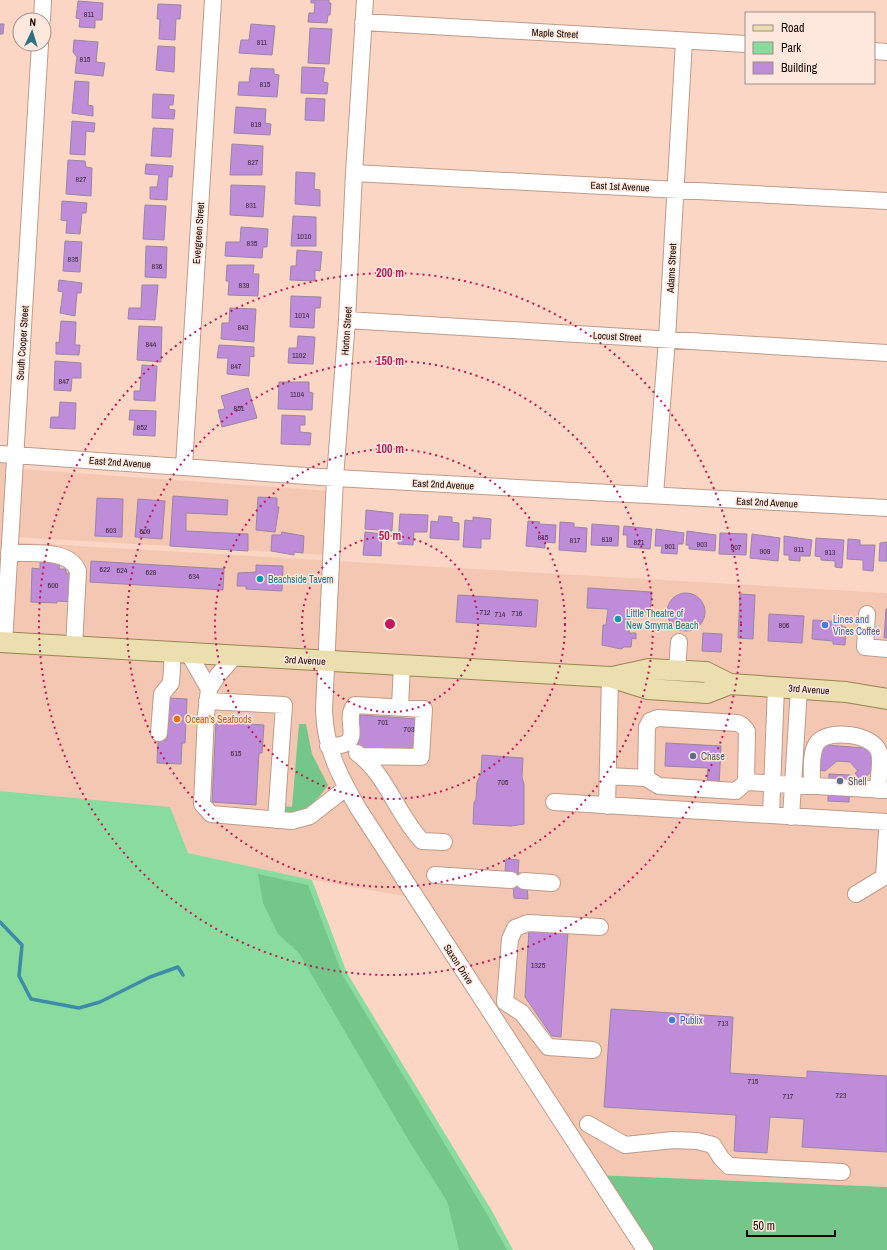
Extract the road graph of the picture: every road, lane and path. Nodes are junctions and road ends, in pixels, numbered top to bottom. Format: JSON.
{"nodes":[{"id":1,"x":43,"y":0,"type":"edge"},
{"id":2,"x":213,"y":0,"type":"edge"},
{"id":3,"x":365,"y":0,"type":"edge"},
{"id":4,"x":42,"y":12,"type":"edge"},
{"id":5,"x":363,"y":22,"type":"junction"},
{"id":6,"x":684,"y":41,"type":"junction"},
{"id":7,"x":745,"y":44,"type":"edge"},
{"id":8,"x":875,"y":51,"type":"edge"},
{"id":9,"x":39,"y":52,"type":"edge"},
{"id":10,"x":887,"y":52,"type":"edge"},
{"id":11,"x":354,"y":173,"type":"junction"},
{"id":12,"x":676,"y":189,"type":"junction"},
{"id":13,"x":887,"y":201,"type":"edge"},
{"id":14,"x":347,"y":320,"type":"junction"},
{"id":15,"x":667,"y":339,"type":"junction"},
{"id":16,"x":887,"y":354,"type":"edge"},
{"id":17,"x":7,"y":454,"type":"edge"},
{"id":18,"x":184,"y":466,"type":"junction"},
{"id":19,"x":335,"y":478,"type":"junction"},
{"id":20,"x":655,"y":495,"type":"junction"},
{"id":21,"x":887,"y":508,"type":"edge"},
{"id":22,"x":5,"y":533,"type":"edge"},
{"id":23,"x":9,"y":553,"type":"junction"},
{"id":24,"x":867,"y":614,"type":"dead end"},
{"id":25,"x":2,"y":642,"type":"edge"},
{"id":26,"x":679,"y":642,"type":"dead end"},
{"id":27,"x":74,"y":647,"type":"junction"},
{"id":28,"x":887,"y":649,"type":"edge"},
{"id":29,"x":181,"y":653,"type":"junction"},
{"id":30,"x":235,"y":656,"type":"junction"},
{"id":31,"x":327,"y":661,"type":"junction"},
{"id":32,"x":402,"y":665,"type":"junction"},
{"id":33,"x":677,"y":670,"type":"junction"},
{"id":34,"x":610,"y":677,"type":"junction"},
{"id":35,"x":730,"y":684,"type":"junction"},
{"id":36,"x":776,"y":687,"type":"junction"},
{"id":37,"x":799,"y":688,"type":"junction"},
{"id":38,"x":887,"y":692,"type":"edge"},
{"id":39,"x":208,"y":695,"type":"junction"},
{"id":40,"x":887,"y":698,"type":"edge"},
{"id":41,"x":400,"y":706,"type":"junction"},
{"id":42,"x":159,"y":733,"type":"dead end"},
{"id":43,"x":346,"y":744,"type":"junction"},
{"id":44,"x":328,"y":746,"type":"junction"},
{"id":45,"x":362,"y":756,"type":"junction"},
{"id":46,"x":608,"y":776,"type":"junction"},
{"id":47,"x":646,"y":778,"type":"junction"},
{"id":48,"x":746,"y":782,"type":"junction"},
{"id":49,"x":772,"y":783,"type":"junction"},
{"id":50,"x":793,"y":784,"type":"junction"},
{"id":51,"x":812,"y":785,"type":"junction"},
{"id":52,"x":346,"y":788,"type":"junction"},
{"id":53,"x":882,"y":790,"type":"edge"},
{"id":54,"x":554,"y":802,"type":"dead end"},
{"id":55,"x":607,"y":806,"type":"junction"},
{"id":56,"x":771,"y":816,"type":"junction"},
{"id":57,"x":791,"y":817,"type":"junction"},
{"id":58,"x":276,"y":820,"type":"junction"},
{"id":59,"x":887,"y":822,"type":"edge"},
{"id":60,"x":887,"y":831,"type":"edge"},
{"id":61,"x":444,"y":842,"type":"dead end"},
{"id":62,"x":435,"y":875,"type":"dead end"},
{"id":63,"x":552,"y":883,"type":"dead end"},
{"id":64,"x":856,"y":894,"type":"dead end"},
{"id":65,"x":600,"y":927,"type":"dead end"},
{"id":66,"x":593,"y":1050,"type":"dead end"},
{"id":67,"x":588,"y":1124,"type":"dead end"},
{"id":68,"x":842,"y":1172,"type":"dead end"},
{"id":69,"x":645,"y":1250,"type":"edge"}],
"edges":[{"from":1,"to":4,"type":"street"},
{"from":2,"to":18,"type":"street","name":"Evergreen Street"},
{"from":3,"to":5,"type":"street","name":"Horton Street"},
{"from":5,"to":6,"type":"street","name":"Maple Street"},
{"from":5,"to":11,"type":"street","name":"Horton Street"},
{"from":6,"to":7,"type":"street","name":"Maple Street"},
{"from":6,"to":12,"type":"street","name":"Adams Street"},
{"from":8,"to":10,"type":"street"},
{"from":9,"to":17,"type":"street","name":"South Cooper Street"},
{"from":11,"to":12,"type":"street","name":"East 1st Avenue"},
{"from":11,"to":14,"type":"street","name":"Horton Street"},
{"from":12,"to":13,"type":"street","name":"East 1st Avenue"},
{"from":12,"to":15,"type":"street","name":"Adams Street"},
{"from":14,"to":15,"type":"street","name":"Locust Street"},
{"from":14,"to":19,"type":"street","name":"Horton Street"},
{"from":15,"to":16,"type":"street","name":"Locust Street"},
{"from":15,"to":20,"type":"street","name":"Adams Street"},
{"from":17,"to":18,"type":"street","name":"East 2nd Avenue"},
{"from":17,"to":22,"type":"street","name":"South Cooper Street"},
{"from":18,"to":19,"type":"street","name":"East 2nd Avenue"},
{"from":19,"to":20,"type":"street","name":"East 2nd Avenue"},
{"from":19,"to":31,"type":"street","name":"Horton Street"},
{"from":20,"to":21,"type":"street","name":"East 2nd Avenue"},
{"from":22,"to":23,"type":"street","name":"South Cooper Street"},
{"from":23,"to":25,"type":"street","name":"South Cooper Street"},
{"from":23,"to":27,"type":"street"},
{"from":24,"to":28,"type":"street"},
{"from":25,"to":27,"type":"main road","name":"3rd Avenue"},
{"from":26,"to":33,"type":"street"},
{"from":27,"to":29,"type":"main road","name":"3rd Avenue"},
{"from":29,"to":30,"type":"main road","name":"3rd Avenue"},
{"from":29,"to":39,"type":"street"},
{"from":29,"to":42,"type":"street"},
{"from":30,"to":31,"type":"main road","name":"3rd Avenue"},
{"from":30,"to":39,"type":"street"},
{"from":31,"to":32,"type":"main road","name":"3rd Avenue"},
{"from":31,"to":44,"type":"street","name":"Saxon Drive"},
{"from":32,"to":34,"type":"main road","name":"3rd Avenue"},
{"from":32,"to":41,"type":"street"},
{"from":33,"to":34,"type":"main road","name":"3rd Avenue"},
{"from":33,"to":35,"type":"main road","name":"3rd Avenue"},
{"from":34,"to":35,"type":"main road","name":"3rd Avenue"},
{"from":34,"to":46,"type":"street"},
{"from":35,"to":36,"type":"main road","name":"3rd Avenue"},
{"from":36,"to":37,"type":"main road","name":"3rd Avenue"},
{"from":36,"to":49,"type":"street"},
{"from":37,"to":40,"type":"main road","name":"3rd Avenue"},
{"from":37,"to":50,"type":"street"},
{"from":38,"to":40,"type":"street"},
{"from":39,"to":58,"type":"street"},
{"from":39,"to":58,"type":"street"},
{"from":41,"to":43,"type":"street"},
{"from":41,"to":45,"type":"street"},
{"from":43,"to":44,"type":"street"},
{"from":43,"to":45,"type":"street"},
{"from":44,"to":52,"type":"street","name":"Saxon Drive"},
{"from":45,"to":61,"type":"street"},
{"from":46,"to":47,"type":"street"},
{"from":46,"to":55,"type":"street"},
{"from":47,"to":48,"type":"street"},
{"from":47,"to":48,"type":"street"},
{"from":48,"to":49,"type":"street"},
{"from":49,"to":50,"type":"street"},
{"from":49,"to":56,"type":"street"},
{"from":50,"to":51,"type":"street"},
{"from":50,"to":57,"type":"street"},
{"from":51,"to":53,"type":"street"},
{"from":51,"to":53,"type":"street"},
{"from":52,"to":58,"type":"street"},
{"from":52,"to":69,"type":"street","name":"Saxon Drive"},
{"from":54,"to":55,"type":"street"},
{"from":55,"to":56,"type":"street"},
{"from":56,"to":57,"type":"street"},
{"from":57,"to":59,"type":"street"},
{"from":60,"to":64,"type":"street"},
{"from":62,"to":63,"type":"street"},
{"from":65,"to":66,"type":"street"},
{"from":67,"to":68,"type":"street"}]}
